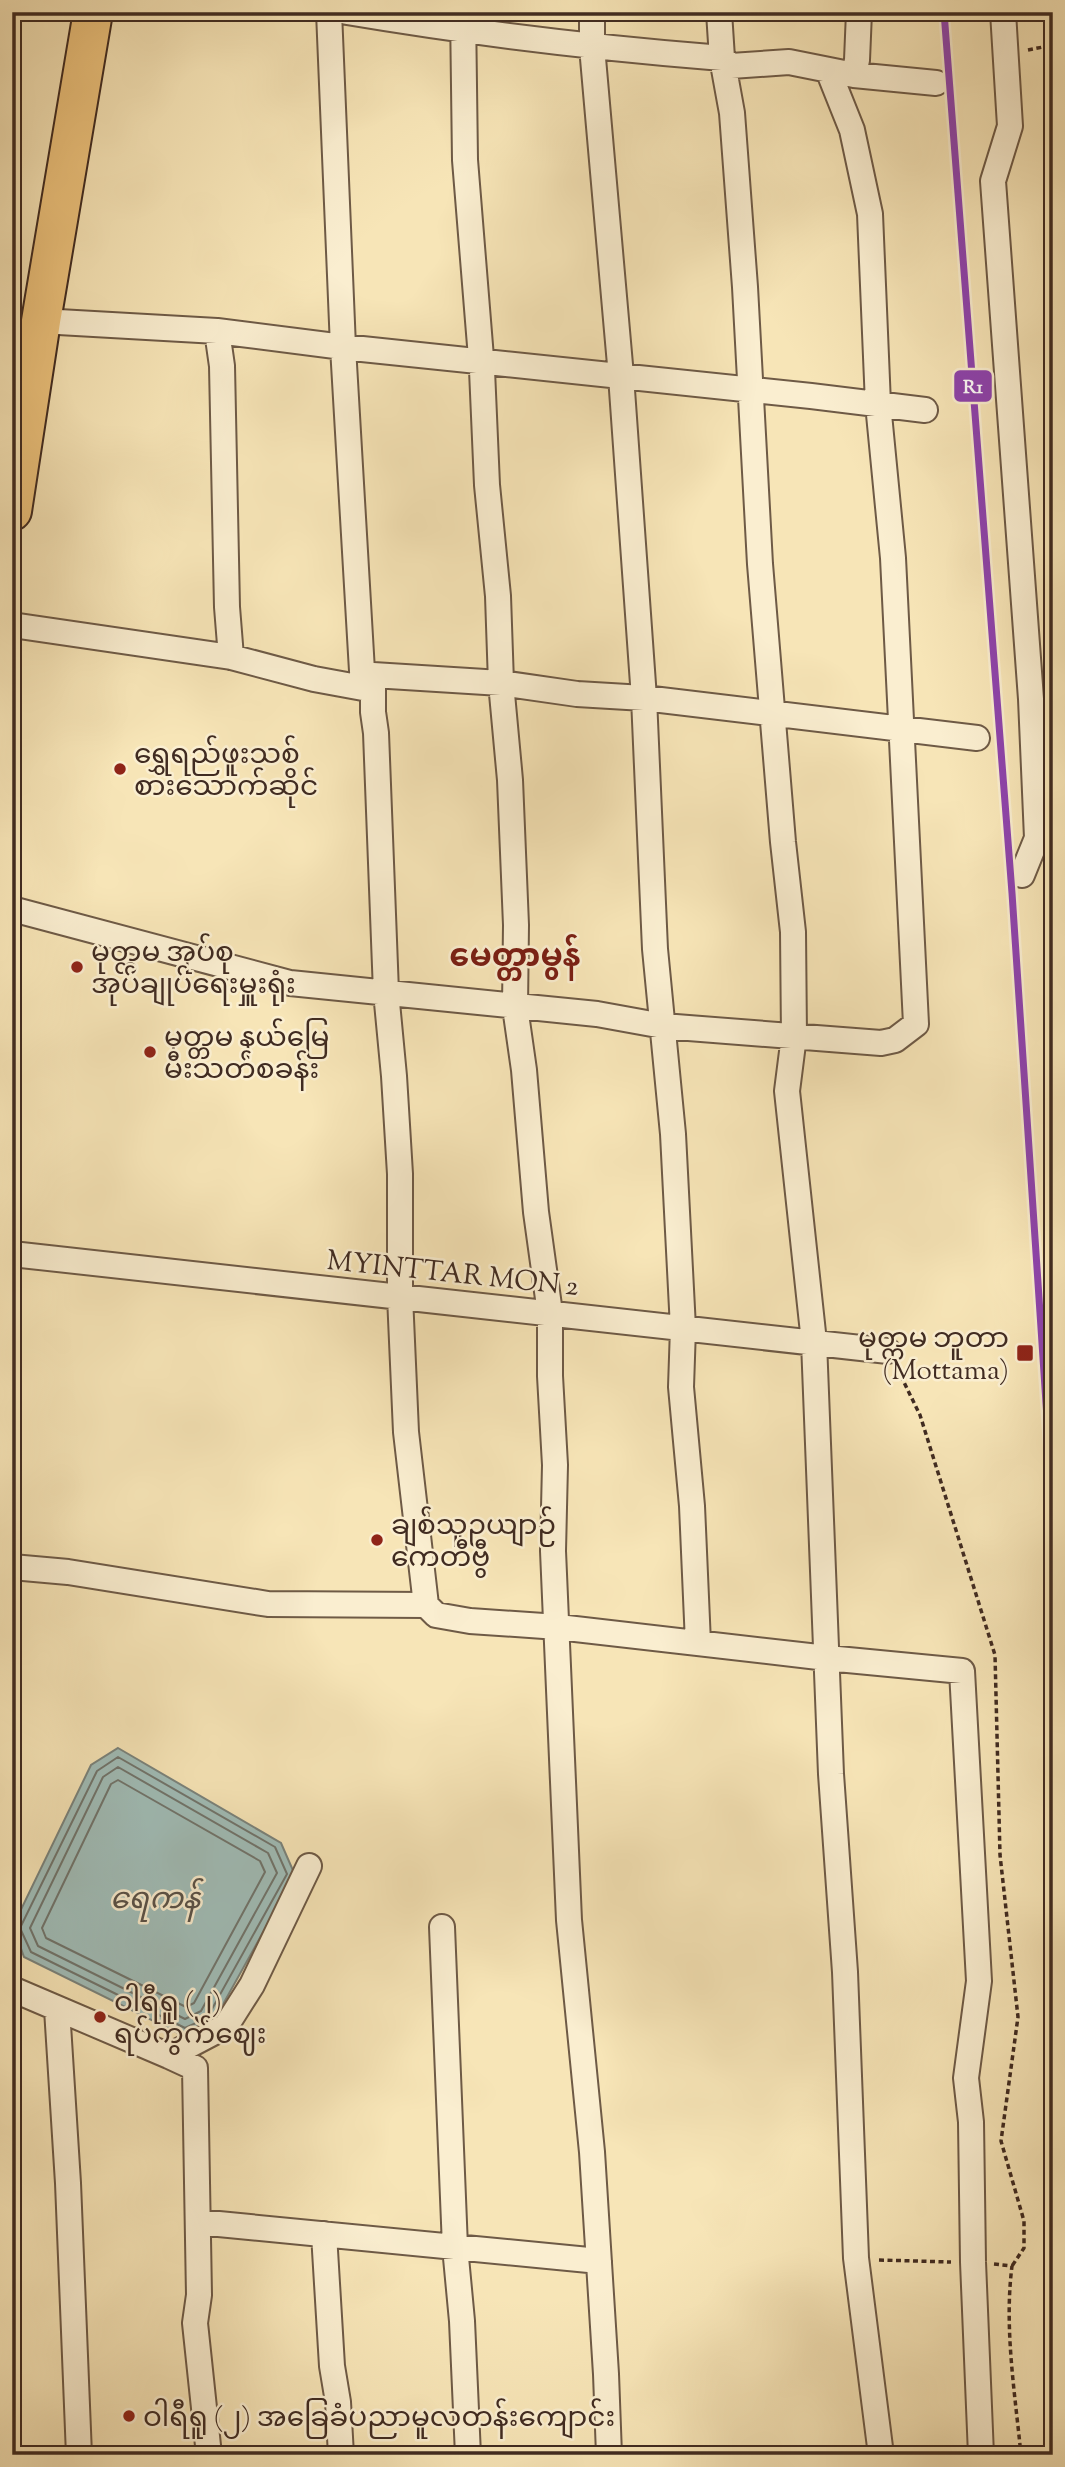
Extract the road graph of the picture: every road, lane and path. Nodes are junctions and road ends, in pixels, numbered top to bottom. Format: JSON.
{"nodes":[{"id":1,"x":93,"y":12,"type":"edge"},
{"id":2,"x":329,"y":12,"type":"edge"},
{"id":3,"x":347,"y":12,"type":"edge"},
{"id":4,"x":592,"y":12,"type":"edge"},
{"id":5,"x":719,"y":12,"type":"edge"},
{"id":6,"x":859,"y":12,"type":"edge"},
{"id":7,"x":1003,"y":12,"type":"edge"},
{"id":8,"x":464,"y":22,"type":"edge"},
{"id":9,"x":592,"y":47,"type":"junction"},
{"id":10,"x":722,"y":58,"type":"junction"},
{"id":11,"x":828,"y":70,"type":"junction"},
{"id":12,"x":854,"y":75,"type":"junction"},
{"id":13,"x":936,"y":83,"type":"dead end"},
{"id":14,"x":40,"y":321,"type":"junction"},
{"id":15,"x":217,"y":331,"type":"junction"},
{"id":16,"x":343,"y":347,"type":"junction"},
{"id":17,"x":481,"y":361,"type":"junction"},
{"id":18,"x":621,"y":376,"type":"junction"},
{"id":19,"x":751,"y":389,"type":"junction"},
{"id":20,"x":878,"y":404,"type":"junction"},
{"id":21,"x":20,"y":408,"type":"edge"},
{"id":22,"x":925,"y":410,"type":"dead end"},
{"id":23,"x":12,"y":511,"type":"edge"},
{"id":24,"x":12,"y":625,"type":"edge"},
{"id":25,"x":230,"y":657,"type":"junction"},
{"id":26,"x":368,"y":681,"type":"junction"},
{"id":27,"x":501,"y":683,"type":"junction"},
{"id":28,"x":644,"y":698,"type":"junction"},
{"id":29,"x":772,"y":714,"type":"junction"},
{"id":30,"x":902,"y":729,"type":"junction"},
{"id":31,"x":977,"y":738,"type":"dead end"},
{"id":32,"x":1022,"y":875,"type":"dead end"},
{"id":33,"x":12,"y":909,"type":"edge"},
{"id":34,"x":386,"y":992,"type":"junction"},
{"id":35,"x":515,"y":1007,"type":"junction"},
{"id":36,"x":663,"y":1026,"type":"junction"},
{"id":37,"x":793,"y":1035,"type":"junction"},
{"id":38,"x":12,"y":1254,"type":"edge"},
{"id":39,"x":400,"y":1296,"type":"junction"},
{"id":40,"x":550,"y":1313,"type":"junction"},
{"id":41,"x":683,"y":1328,"type":"junction"},
{"id":42,"x":814,"y":1342,"type":"junction"},
{"id":43,"x":888,"y":1350,"type":"dead end"},
{"id":44,"x":12,"y":1567,"type":"edge"},
{"id":45,"x":426,"y":1605,"type":"junction"},
{"id":46,"x":558,"y":1627,"type":"junction"},
{"id":47,"x":698,"y":1643,"type":"junction"},
{"id":48,"x":827,"y":1658,"type":"junction"},
{"id":49,"x":309,"y":1866,"type":"dead end"},
{"id":50,"x":442,"y":1927,"type":"dead end"},
{"id":51,"x":12,"y":1989,"type":"edge"},
{"id":52,"x":57,"y":2009,"type":"junction"},
{"id":53,"x":169,"y":2056,"type":"junction"},
{"id":54,"x":198,"y":2222,"type":"junction"},
{"id":55,"x":324,"y":2234,"type":"junction"},
{"id":56,"x":455,"y":2247,"type":"junction"},
{"id":57,"x":599,"y":2261,"type":"junction"},
{"id":58,"x":79,"y":2455,"type":"edge"},
{"id":59,"x":209,"y":2455,"type":"edge"},
{"id":60,"x":341,"y":2455,"type":"edge"},
{"id":61,"x":468,"y":2455,"type":"edge"},
{"id":62,"x":609,"y":2455,"type":"edge"},
{"id":63,"x":881,"y":2455,"type":"edge"},
{"id":64,"x":981,"y":2455,"type":"edge"}],
"edges":[{"from":1,"to":14,"type":"highway"},
{"from":2,"to":16,"type":"street"},
{"from":3,"to":8,"type":"street"},
{"from":4,"to":9,"type":"street"},
{"from":5,"to":10,"type":"street"},
{"from":6,"to":12,"type":"street"},
{"from":7,"to":32,"type":"street"},
{"from":8,"to":9,"type":"street"},
{"from":8,"to":17,"type":"street"},
{"from":9,"to":10,"type":"street"},
{"from":9,"to":18,"type":"street"},
{"from":10,"to":11,"type":"street"},
{"from":10,"to":19,"type":"street"},
{"from":11,"to":12,"type":"street"},
{"from":11,"to":20,"type":"street"},
{"from":12,"to":13,"type":"street"},
{"from":14,"to":15,"type":"street"},
{"from":14,"to":21,"type":"highway"},
{"from":15,"to":16,"type":"street"},
{"from":15,"to":25,"type":"street"},
{"from":16,"to":17,"type":"street"},
{"from":16,"to":26,"type":"street"},
{"from":17,"to":18,"type":"street"},
{"from":17,"to":27,"type":"street"},
{"from":18,"to":19,"type":"street"},
{"from":18,"to":28,"type":"street"},
{"from":19,"to":20,"type":"street"},
{"from":19,"to":29,"type":"street"},
{"from":20,"to":22,"type":"street"},
{"from":20,"to":30,"type":"street"},
{"from":21,"to":23,"type":"highway"},
{"from":24,"to":25,"type":"street"},
{"from":25,"to":26,"type":"street"},
{"from":26,"to":27,"type":"street"},
{"from":26,"to":34,"type":"street"},
{"from":27,"to":28,"type":"street"},
{"from":27,"to":35,"type":"street"},
{"from":28,"to":29,"type":"street"},
{"from":28,"to":36,"type":"street"},
{"from":29,"to":30,"type":"street"},
{"from":29,"to":37,"type":"street"},
{"from":30,"to":31,"type":"street"},
{"from":30,"to":37,"type":"street"},
{"from":33,"to":34,"type":"street"},
{"from":34,"to":35,"type":"street"},
{"from":34,"to":39,"type":"street"},
{"from":35,"to":36,"type":"street"},
{"from":35,"to":40,"type":"street"},
{"from":36,"to":37,"type":"street"},
{"from":36,"to":41,"type":"street"},
{"from":37,"to":42,"type":"street"},
{"from":38,"to":39,"type":"street","name":"MYINTTAR MON 2"},
{"from":39,"to":40,"type":"street","name":"MYINTTAR MON 2"},
{"from":39,"to":45,"type":"street"},
{"from":40,"to":41,"type":"street","name":"MYINTTAR MON 2"},
{"from":40,"to":46,"type":"street"},
{"from":41,"to":42,"type":"street","name":"MYINTTAR MON 2"},
{"from":41,"to":47,"type":"street"},
{"from":42,"to":43,"type":"street","name":"MYINTTAR MON 2"},
{"from":42,"to":48,"type":"street"},
{"from":44,"to":45,"type":"street"},
{"from":45,"to":46,"type":"street"},
{"from":46,"to":47,"type":"street"},
{"from":46,"to":57,"type":"street"},
{"from":47,"to":48,"type":"street"},
{"from":48,"to":63,"type":"street"},
{"from":48,"to":64,"type":"street"},
{"from":49,"to":53,"type":"street"},
{"from":50,"to":56,"type":"street"},
{"from":51,"to":52,"type":"street"},
{"from":52,"to":53,"type":"street"},
{"from":52,"to":58,"type":"street"},
{"from":53,"to":54,"type":"street"},
{"from":54,"to":55,"type":"street"},
{"from":54,"to":59,"type":"street"},
{"from":55,"to":56,"type":"street"},
{"from":55,"to":60,"type":"street"},
{"from":56,"to":57,"type":"street"},
{"from":56,"to":61,"type":"street"},
{"from":57,"to":62,"type":"street"}]}
